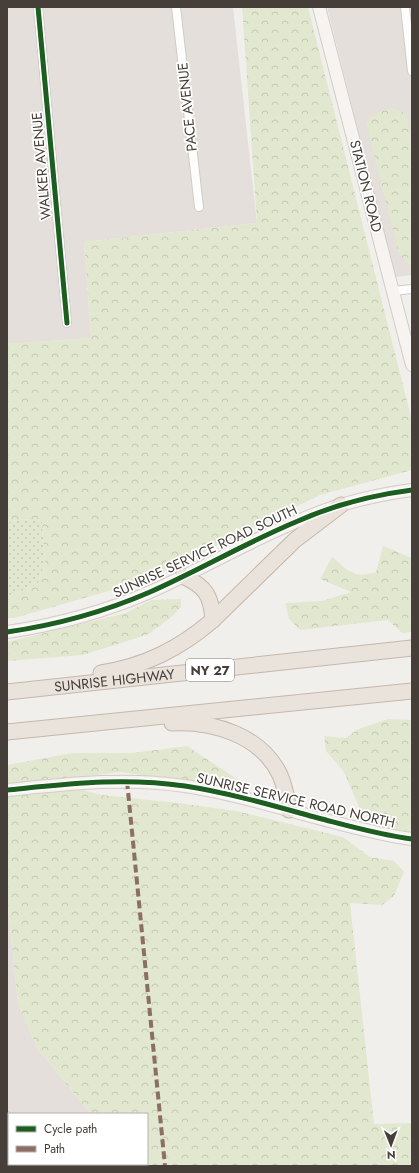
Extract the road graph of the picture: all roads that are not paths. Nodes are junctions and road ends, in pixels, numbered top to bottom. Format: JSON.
{"nodes":[{"id":1,"x":38,"y":7,"type":"edge"},
{"id":2,"x":176,"y":7,"type":"edge"},
{"id":3,"x":320,"y":7,"type":"edge"},
{"id":4,"x":405,"y":7,"type":"edge"},
{"id":5,"x":412,"y":71,"type":"edge"},
{"id":6,"x":199,"y":207,"type":"dead end"},
{"id":7,"x":412,"y":289,"type":"edge"},
{"id":8,"x":393,"y":291,"type":"junction"},
{"id":9,"x":67,"y":323,"type":"dead end"},
{"id":10,"x":412,"y":366,"type":"edge"},
{"id":11,"x":412,"y":490,"type":"edge"},
{"id":12,"x":342,"y":505,"type":"junction"},
{"id":13,"x":183,"y":576,"type":"junction"},
{"id":14,"x":213,"y":620,"type":"junction"},
{"id":15,"x":7,"y":632,"type":"edge"},
{"id":16,"x":412,"y":648,"type":"edge"},
{"id":17,"x":7,"y":690,"type":"edge"},
{"id":18,"x":412,"y":691,"type":"edge"},
{"id":19,"x":39,"y":728,"type":"junction"},
{"id":20,"x":7,"y":732,"type":"edge"},
{"id":21,"x":7,"y":790,"type":"edge"},
{"id":22,"x":289,"y":810,"type":"junction"},
{"id":23,"x":412,"y":839,"type":"edge"}],
"edges":[{"from":1,"to":9,"type":"street","name":"WALKER AVENUE"},
{"from":2,"to":6,"type":"street","name":"PACE AVENUE"},
{"from":3,"to":8,"type":"street","name":"STATION ROAD"},
{"from":4,"to":5,"type":"street"},
{"from":7,"to":8,"type":"street"},
{"from":8,"to":10,"type":"street","name":"STATION ROAD"},
{"from":11,"to":12,"type":"street","name":"SUNRISE SERVICE ROAD SOUTH"},
{"from":12,"to":13,"type":"street","name":"SUNRISE SERVICE ROAD SOUTH"},
{"from":12,"to":14,"type":"highway"},
{"from":13,"to":14,"type":"highway"},
{"from":13,"to":15,"type":"street","name":"SUNRISE SERVICE ROAD SOUTH"},
{"from":14,"to":17,"type":"highway"},
{"from":16,"to":17,"type":"highway","name":"SUNRISE HIGHWAY","number":"NY 27"},
{"from":18,"to":19,"type":"highway"},
{"from":19,"to":20,"type":"highway"},
{"from":19,"to":22,"type":"highway"},
{"from":21,"to":22,"type":"street","name":"SUNRISE SERVICE ROAD NORTH"},
{"from":22,"to":23,"type":"street","name":"SUNRISE SERVICE ROAD NORTH"}]}
